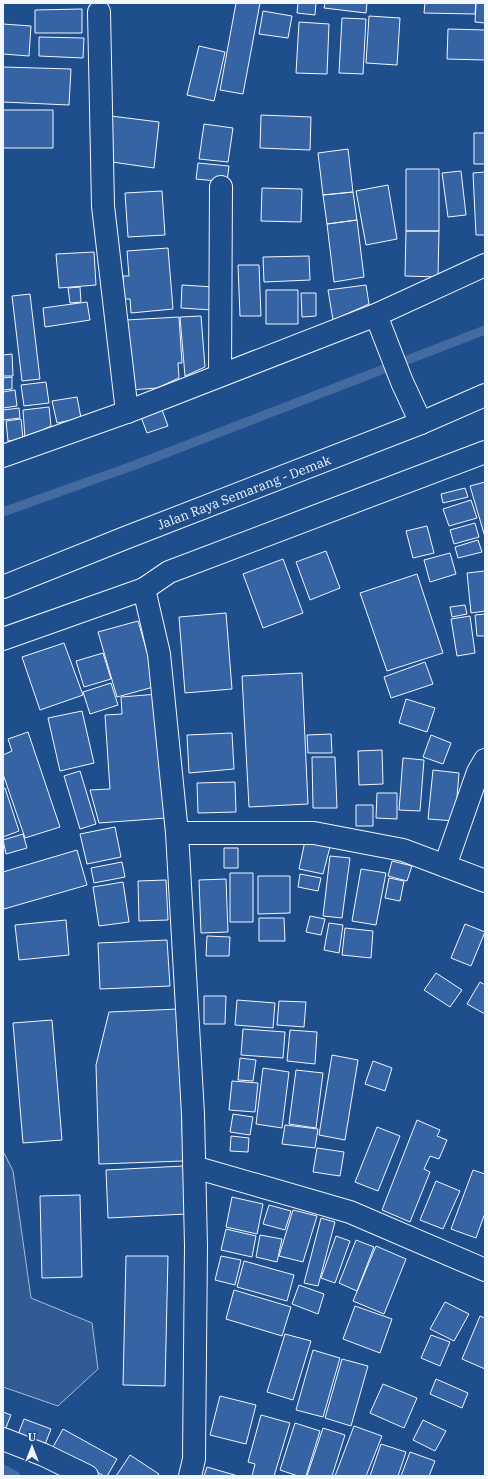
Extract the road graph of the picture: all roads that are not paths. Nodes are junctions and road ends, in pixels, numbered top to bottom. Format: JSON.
{"nodes":[{"id":1,"x":99,"y":12,"type":"dead end"},
{"id":2,"x":221,"y":187,"type":"dead end"},
{"id":3,"x":485,"y":265,"type":"edge"},
{"id":4,"x":380,"y":324,"type":"junction"},
{"id":5,"x":220,"y":375,"type":"junction"},
{"id":6,"x":485,"y":395,"type":"edge"},
{"id":7,"x":127,"y":412,"type":"junction"},
{"id":8,"x":421,"y":423,"type":"junction"},
{"id":9,"x":485,"y":452,"type":"edge"},
{"id":10,"x":3,"y":456,"type":"edge"},
{"id":11,"x":3,"y":587,"type":"edge"},
{"id":12,"x":144,"y":589,"type":"junction"},
{"id":13,"x":3,"y":639,"type":"edge"},
{"id":14,"x":485,"y":760,"type":"edge"},
{"id":15,"x":177,"y":833,"type":"junction"},
{"id":16,"x":445,"y":866,"type":"junction"},
{"id":17,"x":485,"y":881,"type":"edge"},
{"id":18,"x":194,"y":1167,"type":"junction"},
{"id":19,"x":485,"y":1270,"type":"edge"},
{"id":20,"x":3,"y":1439,"type":"edge"},
{"id":21,"x":87,"y":1476,"type":"edge"},
{"id":22,"x":190,"y":1476,"type":"edge"}],
"edges":[{"from":1,"to":7,"type":"main road"},
{"from":2,"to":5,"type":"main road"},
{"from":3,"to":4,"type":"main road"},
{"from":4,"to":5,"type":"main road"},
{"from":4,"to":8,"type":"main road"},
{"from":5,"to":7,"type":"main road"},
{"from":6,"to":8,"type":"main road","name":"Jalan Raya Semarang - Demak"},
{"from":7,"to":10,"type":"main road"},
{"from":8,"to":11,"type":"main road","name":"Jalan Raya Semarang - Demak"},
{"from":9,"to":12,"type":"main road"},
{"from":12,"to":13,"type":"main road"},
{"from":12,"to":15,"type":"main road"},
{"from":14,"to":16,"type":"main road"},
{"from":15,"to":16,"type":"main road"},
{"from":15,"to":18,"type":"main road"},
{"from":16,"to":17,"type":"main road"},
{"from":18,"to":19,"type":"main road"},
{"from":18,"to":22,"type":"main road"},
{"from":20,"to":21,"type":"main road"}]}
